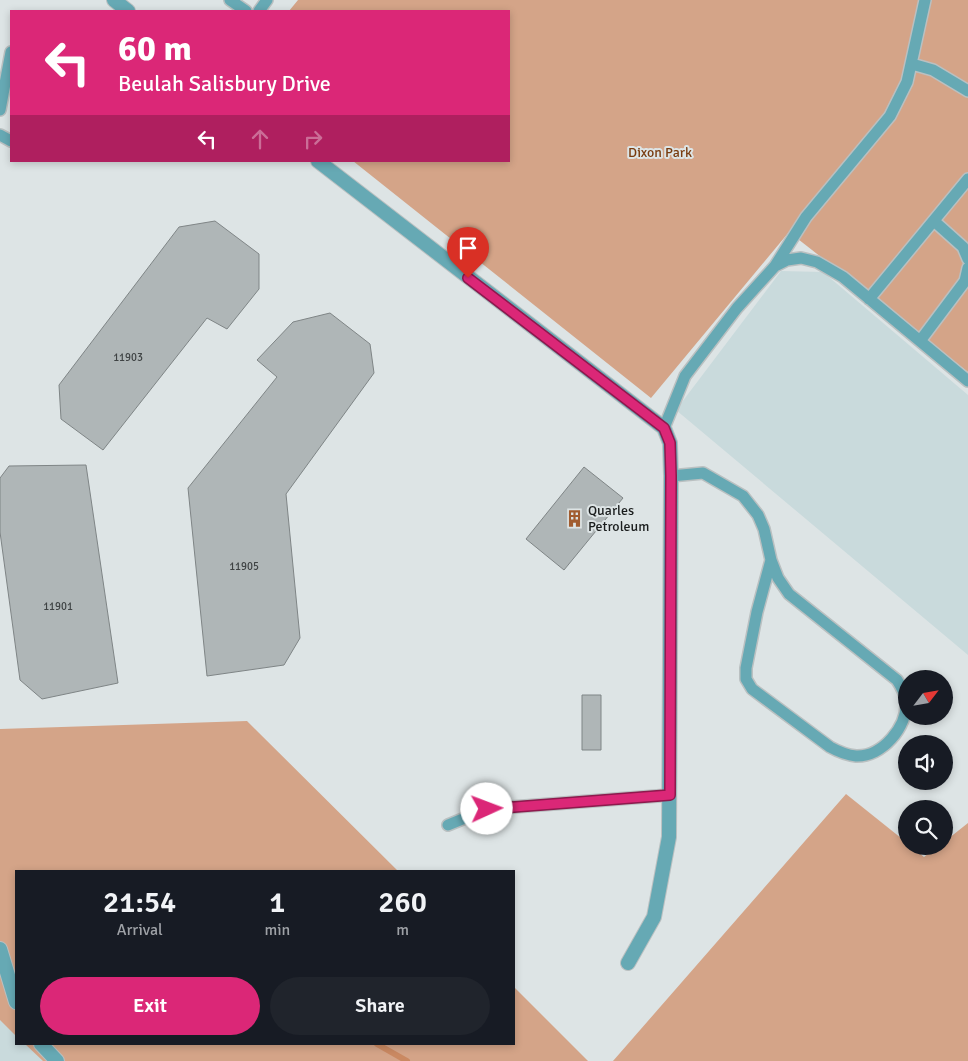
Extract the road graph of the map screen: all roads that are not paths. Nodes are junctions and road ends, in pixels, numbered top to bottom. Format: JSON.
{"nodes":[{"id":1,"x":114,"y":0,"type":"edge"},
{"id":2,"x":230,"y":0,"type":"edge"},
{"id":3,"x":925,"y":0,"type":"edge"},
{"id":4,"x":127,"y":10,"type":"edge"},
{"id":5,"x":245,"y":10,"type":"edge"},
{"id":6,"x":10,"y":59,"type":"edge"},
{"id":7,"x":912,"y":64,"type":"junction"},
{"id":8,"x":968,"y":91,"type":"edge"},
{"id":9,"x":5,"y":92,"type":"edge"},
{"id":10,"x":0,"y":110,"type":"edge"},
{"id":11,"x":319,"y":162,"type":"edge"},
{"id":12,"x":968,"y":179,"type":"edge"},
{"id":13,"x":934,"y":220,"type":"junction"},
{"id":14,"x":968,"y":258,"type":"edge"},
{"id":15,"x":775,"y":266,"type":"junction"},
{"id":16,"x":968,"y":268,"type":"edge"},
{"id":17,"x":869,"y":298,"type":"junction"},
{"id":18,"x":920,"y":341,"type":"junction"},
{"id":19,"x":968,"y":380,"type":"edge"},
{"id":20,"x":664,"y":428,"type":"junction"},
{"id":21,"x":671,"y":476,"type":"junction"},
{"id":22,"x":770,"y":560,"type":"junction"},
{"id":23,"x":670,"y":795,"type":"junction"},
{"id":24,"x":448,"y":825,"type":"dead end"},
{"id":25,"x":0,"y":949,"type":"edge"},
{"id":26,"x":628,"y":963,"type":"dead end"},
{"id":27,"x":15,"y":999,"type":"edge"},
{"id":28,"x":42,"y":1045,"type":"edge"},
{"id":29,"x":57,"y":1061,"type":"edge"}],
"edges":[{"from":1,"to":4,"type":"street"},
{"from":2,"to":5,"type":"lane"},
{"from":3,"to":7,"type":"lane"},
{"from":6,"to":9,"type":"lane"},
{"from":7,"to":8,"type":"lane"},
{"from":7,"to":15,"type":"lane"},
{"from":9,"to":10,"type":"lane"},
{"from":11,"to":20,"type":"street"},
{"from":12,"to":13,"type":"lane"},
{"from":13,"to":14,"type":"lane"},
{"from":13,"to":17,"type":"lane"},
{"from":15,"to":17,"type":"lane"},
{"from":15,"to":20,"type":"lane"},
{"from":16,"to":18,"type":"lane"},
{"from":17,"to":18,"type":"lane"},
{"from":18,"to":19,"type":"lane"},
{"from":20,"to":21,"type":"street"},
{"from":21,"to":22,"type":"lane"},
{"from":21,"to":23,"type":"street"},
{"from":22,"to":22,"type":"lane"},
{"from":23,"to":24,"type":"lane"},
{"from":23,"to":26,"type":"street"},
{"from":25,"to":27,"type":"street"},
{"from":28,"to":29,"type":"street"}]}
